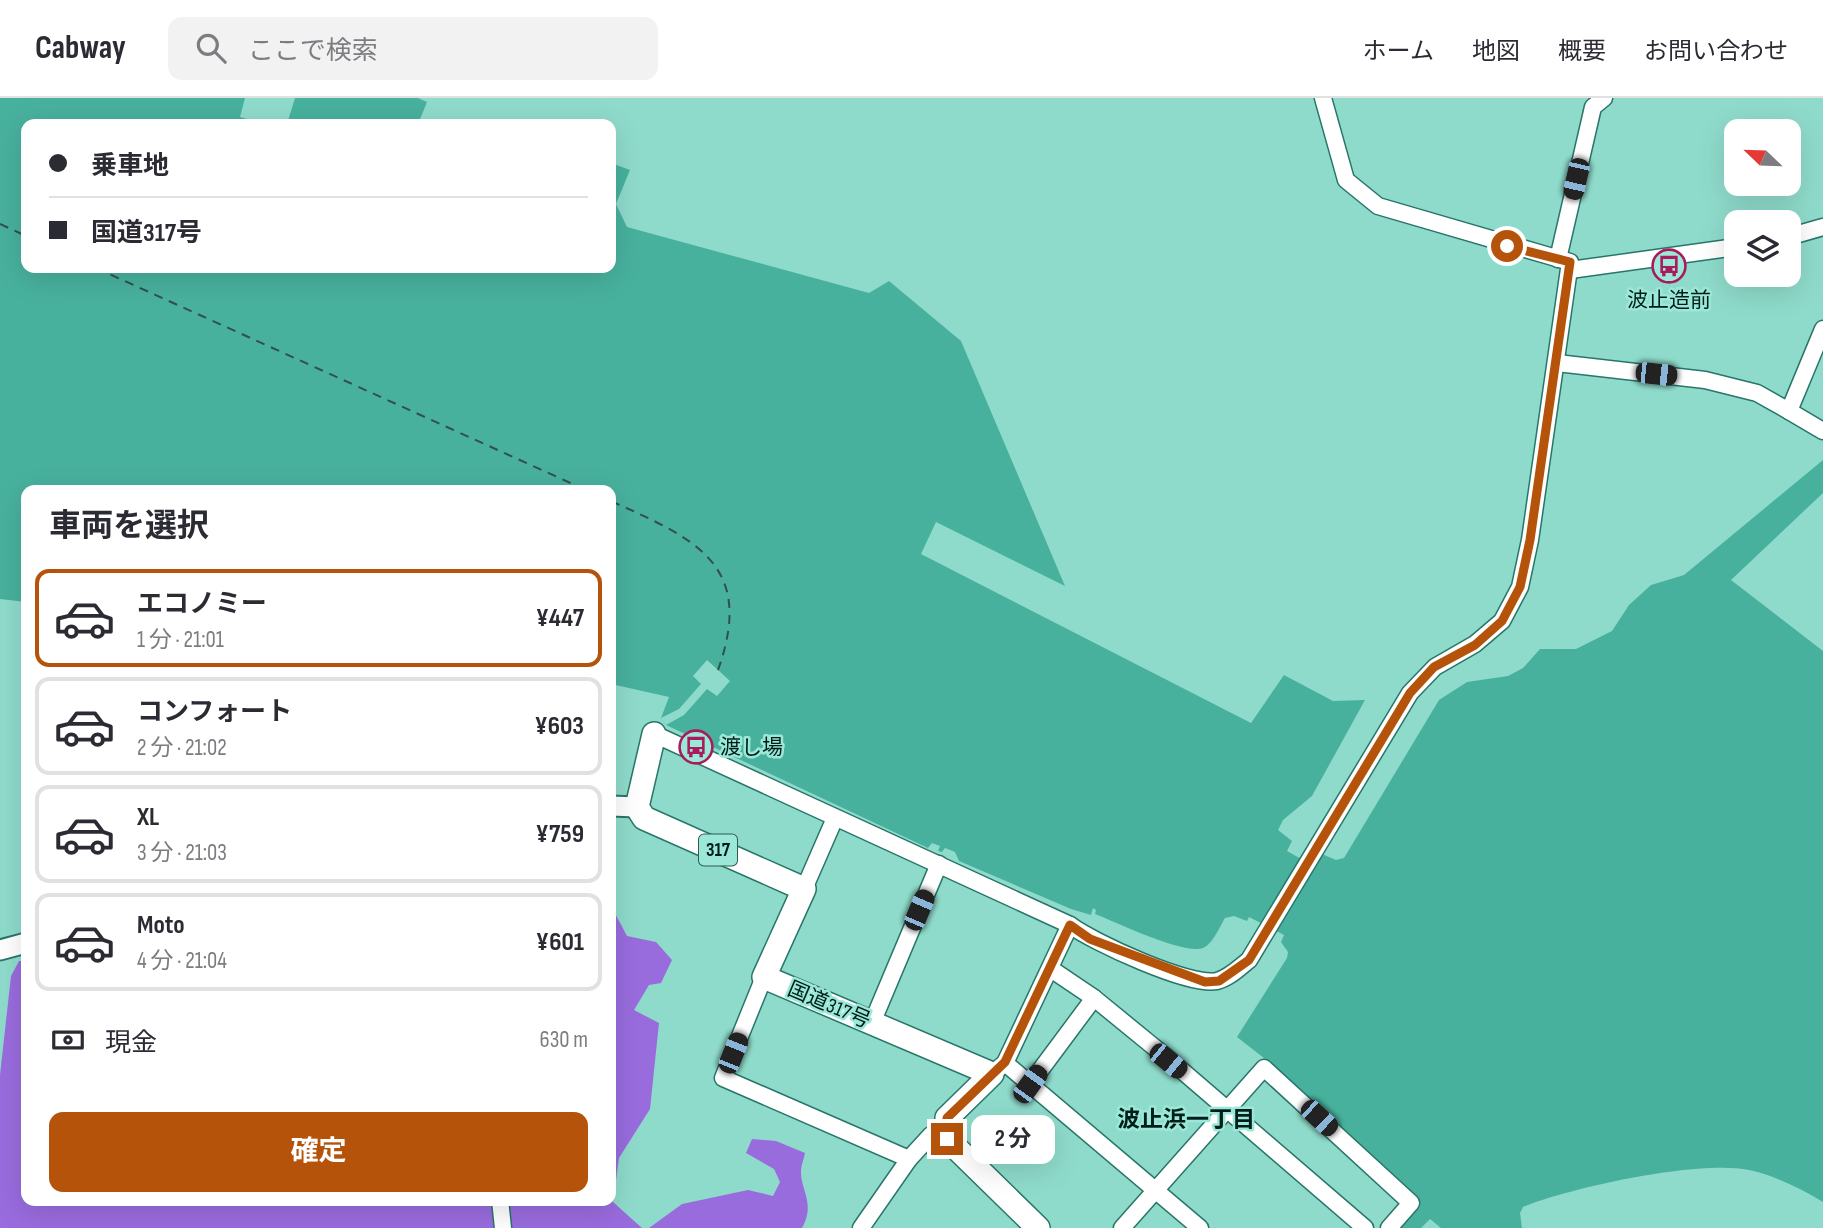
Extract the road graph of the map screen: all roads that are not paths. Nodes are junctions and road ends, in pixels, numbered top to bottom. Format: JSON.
{"nodes":[{"id":1,"x":1323,"y":98,"type":"edge"},
{"id":2,"x":1604,"y":98,"type":"edge"},
{"id":3,"x":1823,"y":227,"type":"edge"},
{"id":4,"x":1801,"y":233,"type":"edge"},
{"id":5,"x":1724,"y":248,"type":"edge"},
{"id":6,"x":1564,"y":265,"type":"junction"},
{"id":7,"x":1823,"y":329,"type":"edge"},
{"id":8,"x":1556,"y":363,"type":"junction"},
{"id":9,"x":1789,"y":411,"type":"junction"},
{"id":10,"x":1823,"y":430,"type":"edge"},
{"id":11,"x":654,"y":734,"type":"joint"},
{"id":12,"x":616,"y":806,"type":"edge"},
{"id":13,"x":637,"y":807,"type":"junction"},
{"id":14,"x":835,"y":818,"type":"junction"},
{"id":15,"x":939,"y":864,"type":"junction"},
{"id":16,"x":804,"y":889,"type":"junction"},
{"id":17,"x":1070,"y":925,"type":"junction"},
{"id":18,"x":21,"y":944,"type":"edge"},
{"id":19,"x":0,"y":950,"type":"edge"},
{"id":20,"x":1051,"y":970,"type":"junction"},
{"id":21,"x":764,"y":977,"type":"junction"},
{"id":22,"x":1094,"y":998,"type":"junction"},
{"id":23,"x":872,"y":1023,"type":"junction"},
{"id":24,"x":998,"y":1068,"type":"junction"},
{"id":25,"x":1030,"y":1084,"type":"junction"},
{"id":26,"x":1228,"y":1109,"type":"junction"},
{"id":27,"x":946,"y":1128,"type":"junction"},
{"id":28,"x":909,"y":1159,"type":"junction"},
{"id":29,"x":1156,"y":1192,"type":"junction"},
{"id":30,"x":501,"y":1206,"type":"edge"},
{"id":31,"x":503,"y":1228,"type":"edge"},
{"id":32,"x":861,"y":1228,"type":"edge"},
{"id":33,"x":1038,"y":1228,"type":"edge"},
{"id":34,"x":1122,"y":1228,"type":"edge"},
{"id":35,"x":1200,"y":1228,"type":"edge"},
{"id":36,"x":1365,"y":1228,"type":"edge"},
{"id":37,"x":1389,"y":1228,"type":"edge"}],
"edges":[{"from":1,"to":6,"type":"street"},
{"from":2,"to":6,"type":"street"},
{"from":3,"to":4,"type":"street"},
{"from":5,"to":6,"type":"street"},
{"from":6,"to":8,"type":"street"},
{"from":7,"to":9,"type":"street"},
{"from":8,"to":9,"type":"street"},
{"from":8,"to":17,"type":"street"},
{"from":9,"to":10,"type":"street"},
{"from":11,"to":13,"type":"highway"},
{"from":11,"to":14,"type":"street"},
{"from":12,"to":13,"type":"main road"},
{"from":13,"to":16,"type":"highway","number":"317"},
{"from":14,"to":15,"type":"street"},
{"from":14,"to":16,"type":"street"},
{"from":15,"to":17,"type":"street"},
{"from":15,"to":23,"type":"street"},
{"from":16,"to":21,"type":"highway","name":"国道317号"},
{"from":17,"to":20,"type":"street"},
{"from":18,"to":19,"type":"main road"},
{"from":20,"to":22,"type":"street"},
{"from":20,"to":24,"type":"street"},
{"from":21,"to":23,"type":"highway","name":"国道317号"},
{"from":21,"to":28,"type":"street"},
{"from":22,"to":25,"type":"street"},
{"from":22,"to":26,"type":"street"},
{"from":23,"to":24,"type":"highway","name":"国道317号"},
{"from":24,"to":25,"type":"street"},
{"from":24,"to":27,"type":"highway"},
{"from":25,"to":29,"type":"street"},
{"from":26,"to":29,"type":"street"},
{"from":26,"to":36,"type":"street"},
{"from":26,"to":37,"type":"street"},
{"from":27,"to":28,"type":"street"},
{"from":27,"to":33,"type":"highway"},
{"from":28,"to":32,"type":"street"},
{"from":29,"to":34,"type":"street"},
{"from":29,"to":35,"type":"street"},
{"from":30,"to":31,"type":"street"}]}
